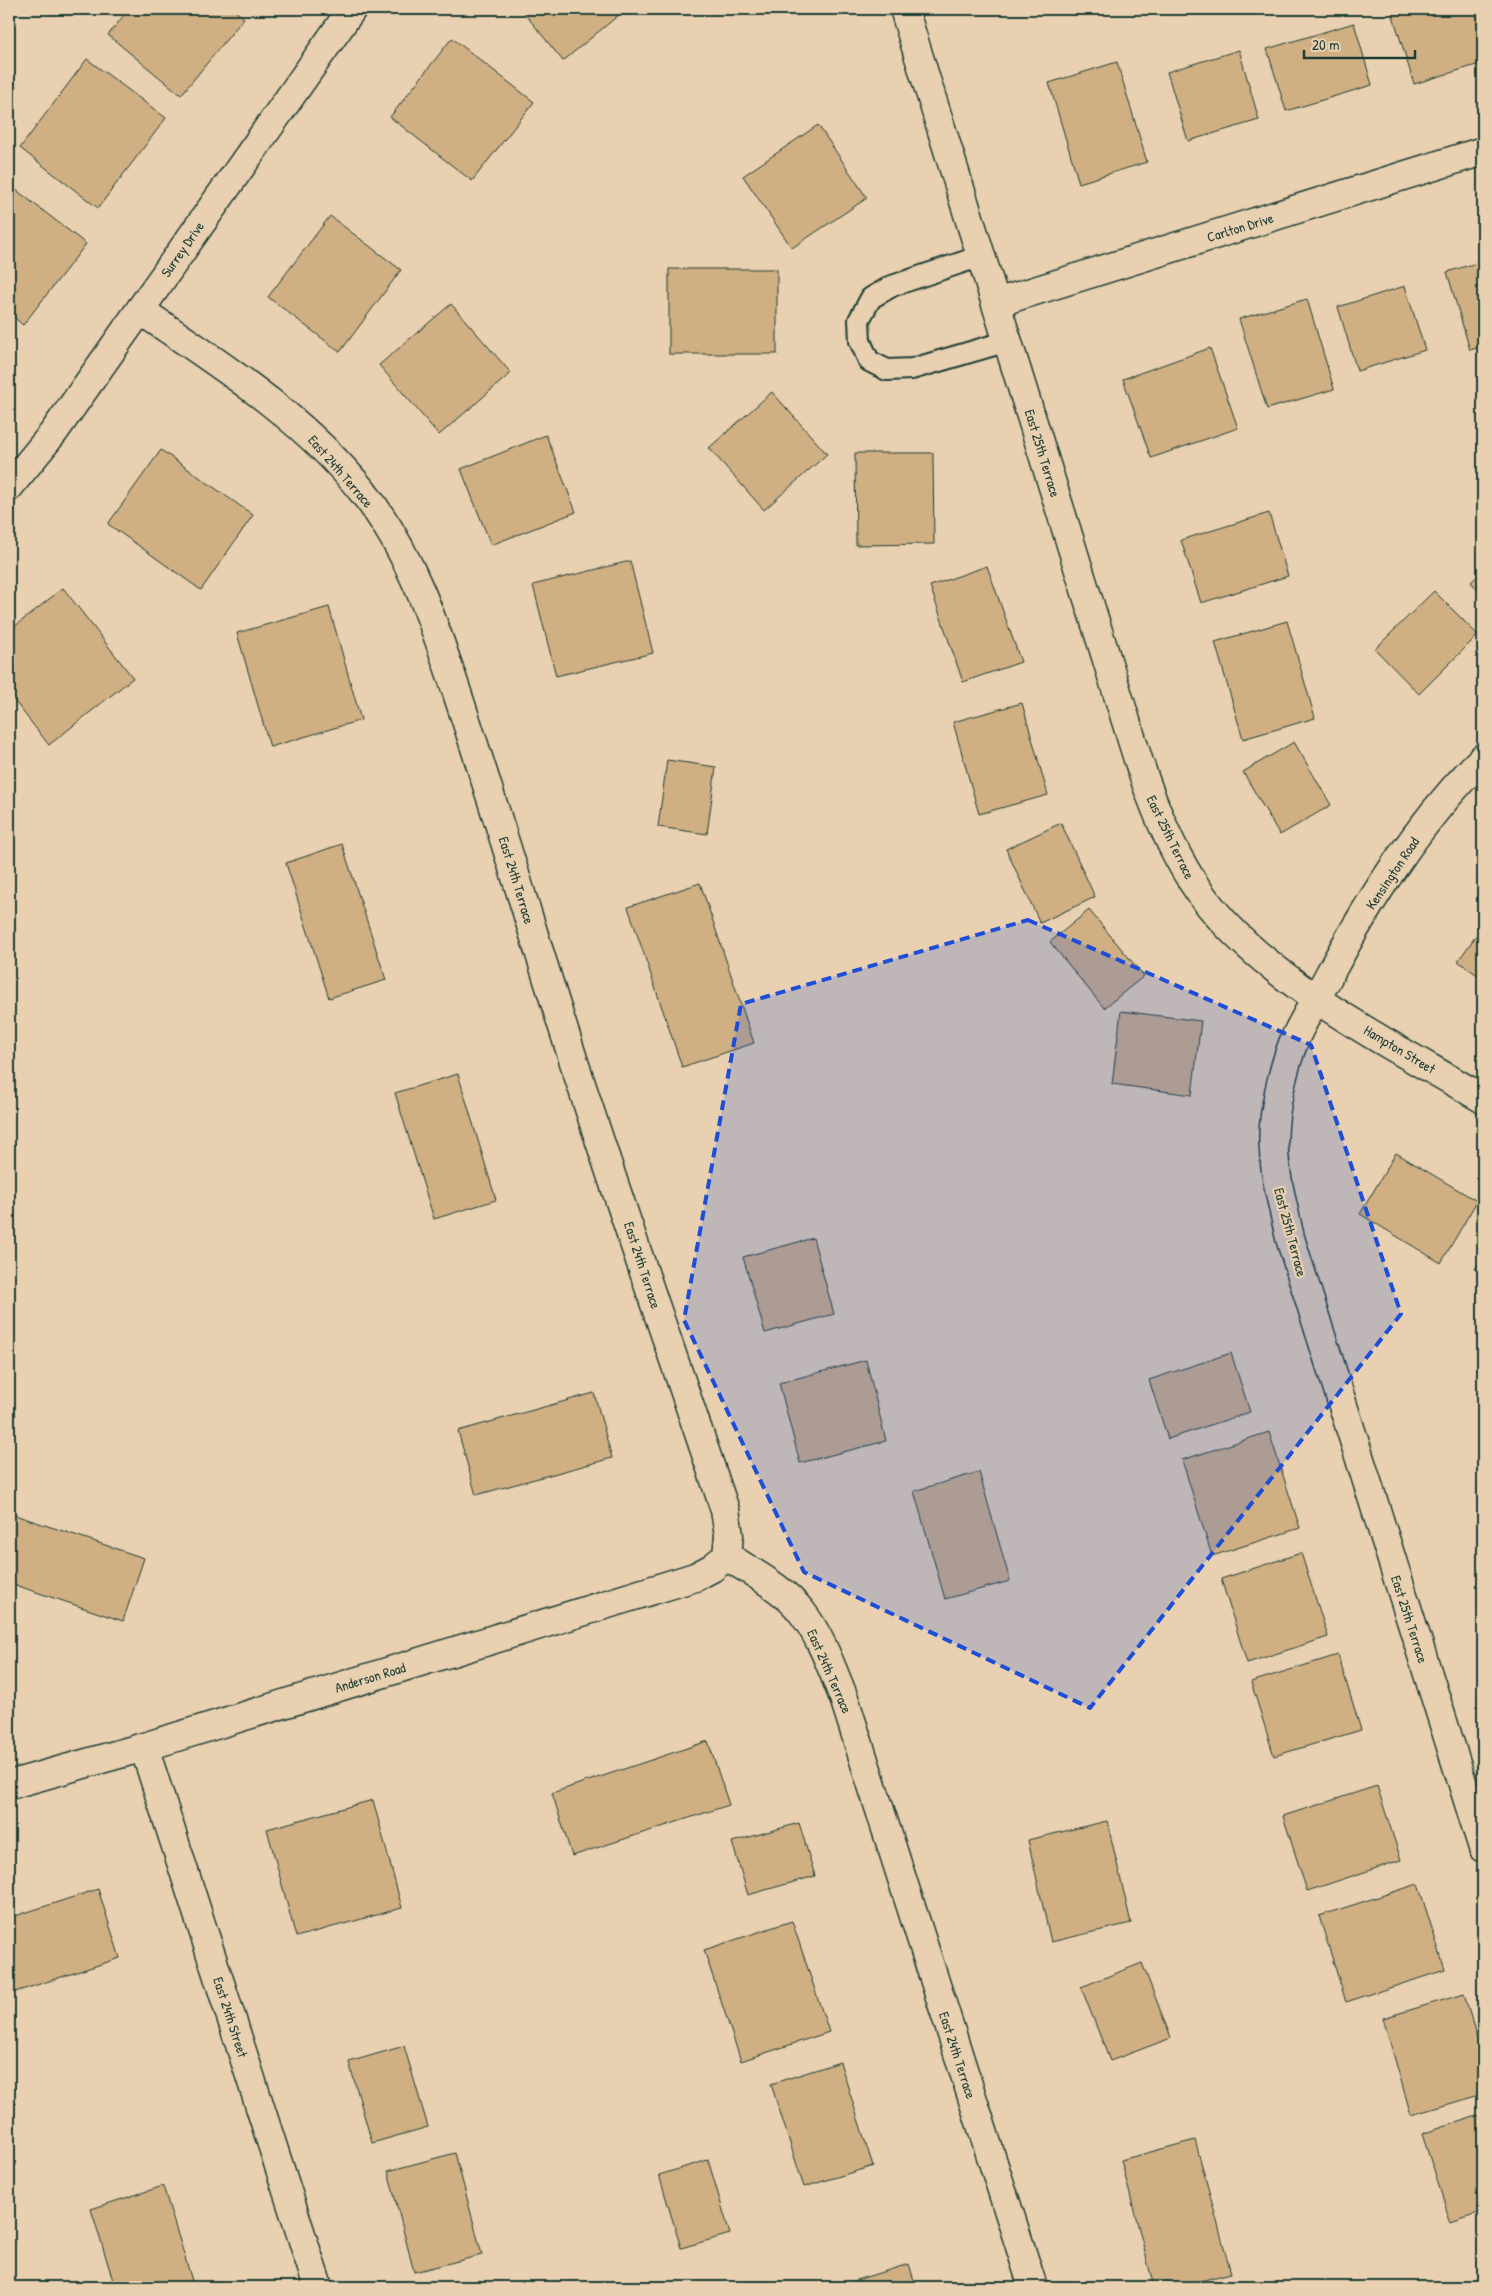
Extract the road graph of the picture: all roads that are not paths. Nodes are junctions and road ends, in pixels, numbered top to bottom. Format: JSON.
{"nodes":[{"id":1,"x":352,"y":9,"type":"edge"},
{"id":2,"x":904,"y":9,"type":"edge"},
{"id":3,"x":1483,"y":151,"type":"edge"},
{"id":4,"x":981,"y":256,"type":"junction"},
{"id":5,"x":996,"y":303,"type":"junction"},
{"id":6,"x":140,"y":310,"type":"junction"},
{"id":7,"x":1008,"y":341,"type":"junction"},
{"id":8,"x":9,"y":488,"type":"edge"},
{"id":9,"x":1483,"y":758,"type":"edge"},
{"id":10,"x":1316,"y":999,"type":"junction"},
{"id":11,"x":1483,"y":1099,"type":"edge"},
{"id":12,"x":727,"y":1556,"type":"junction"},
{"id":13,"x":144,"y":1747,"type":"junction"},
{"id":14,"x":9,"y":1785,"type":"edge"},
{"id":15,"x":1483,"y":1848,"type":"edge"},
{"id":16,"x":318,"y":2287,"type":"edge"},
{"id":17,"x":1033,"y":2287,"type":"edge"}],
"edges":[{"from":1,"to":6,"type":"street","name":"Surrey Drive"},
{"from":2,"to":4,"type":"street","name":"East 25th Terrace"},
{"from":3,"to":5,"type":"street","name":"Carlton Drive"},
{"from":4,"to":5,"type":"street","name":"East 25th Terrace"},
{"from":4,"to":7,"type":"lane"},
{"from":5,"to":7,"type":"street","name":"East 25th Terrace"},
{"from":6,"to":8,"type":"street","name":"Surrey Drive"},
{"from":6,"to":12,"type":"street","name":"East 24th Terrace"},
{"from":7,"to":10,"type":"street","name":"East 25th Terrace"},
{"from":9,"to":10,"type":"street","name":"Kensington Road"},
{"from":10,"to":11,"type":"street","name":"Hampton Street"},
{"from":10,"to":15,"type":"street","name":"East 25th Terrace"},
{"from":12,"to":13,"type":"street","name":"Anderson Road"},
{"from":12,"to":17,"type":"street","name":"East 24th Terrace"},
{"from":13,"to":14,"type":"street","name":"Anderson Road"},
{"from":13,"to":16,"type":"street","name":"East 24th Street"}]}
